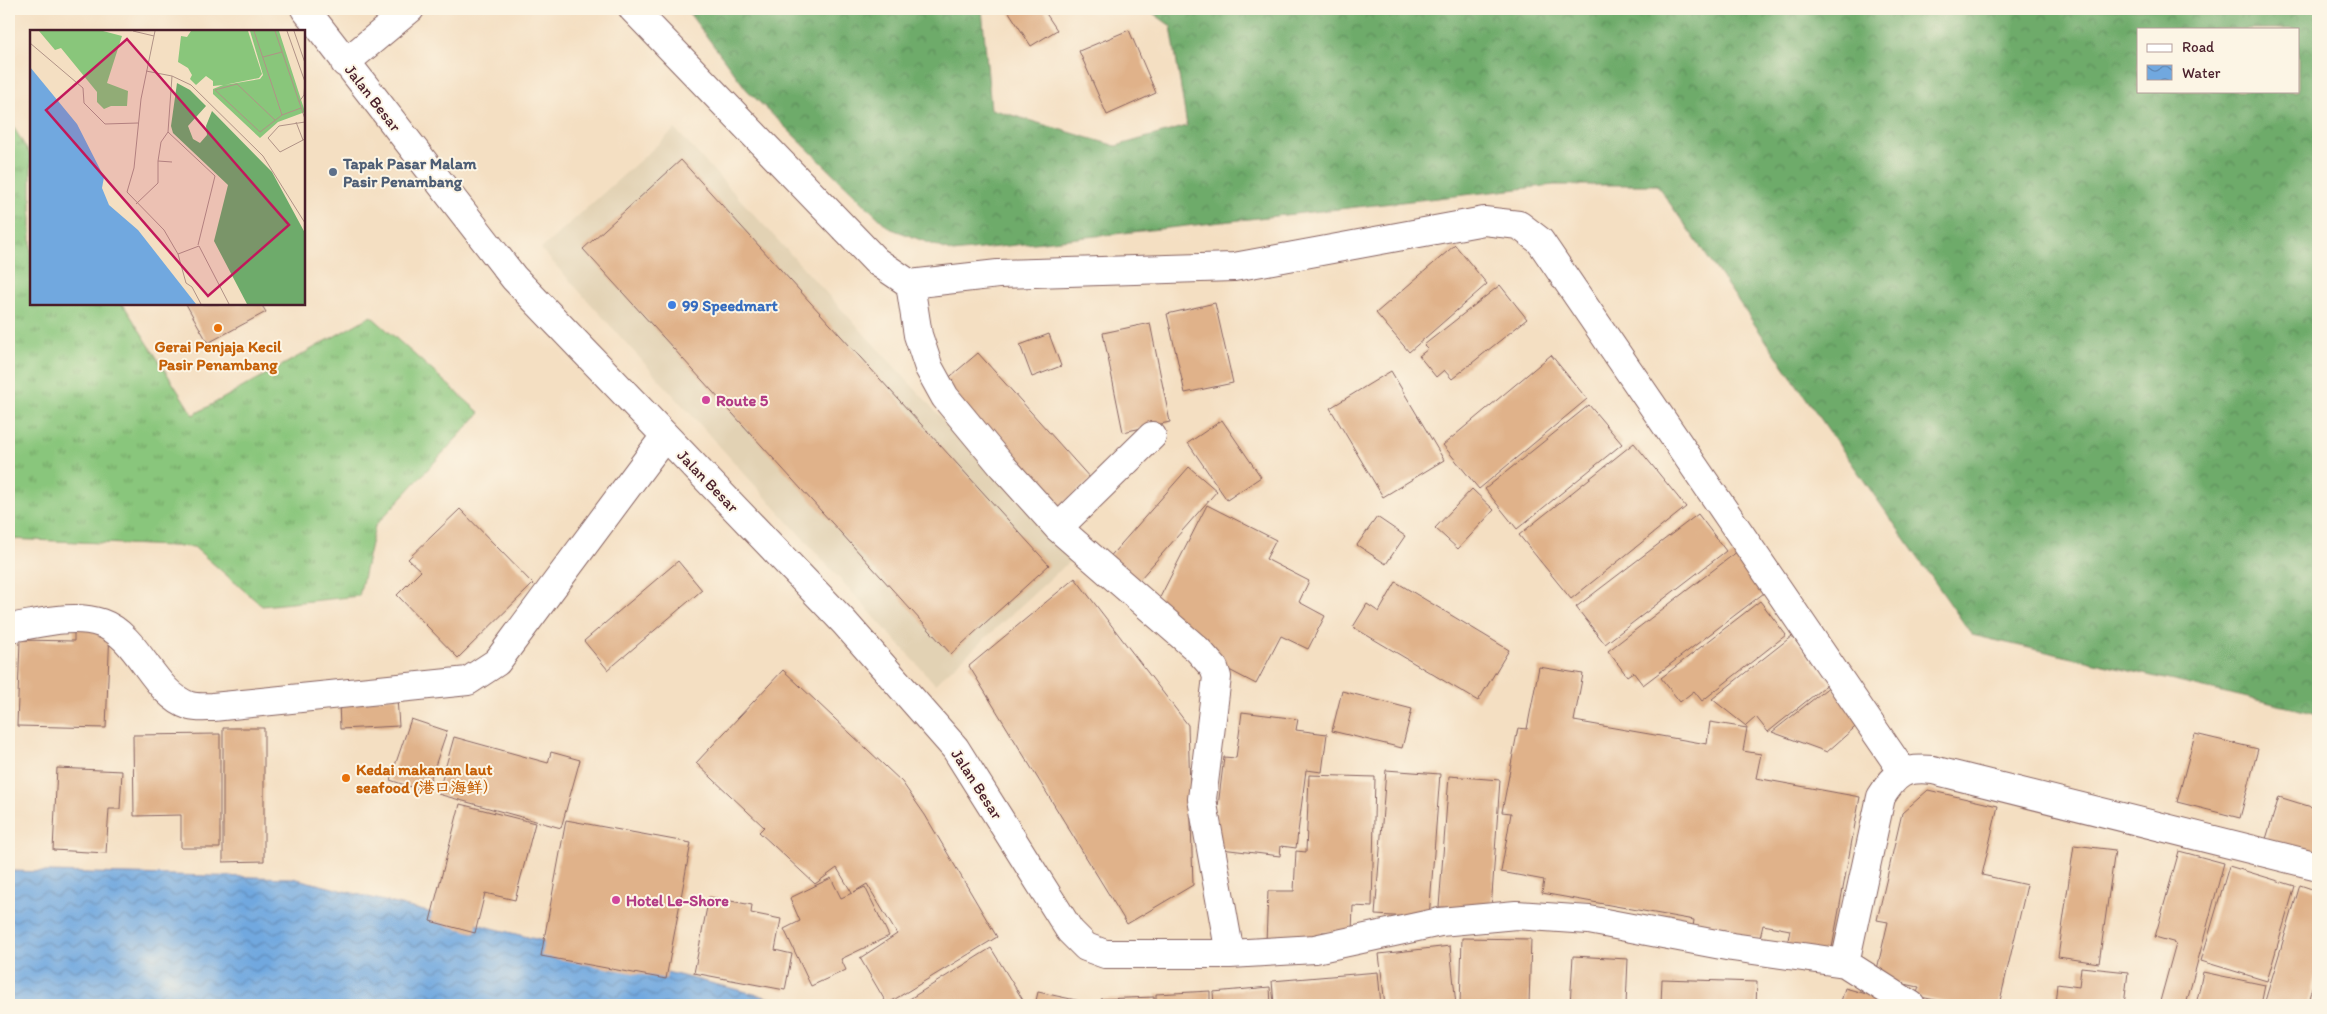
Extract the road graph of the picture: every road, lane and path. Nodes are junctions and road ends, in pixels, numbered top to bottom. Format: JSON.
{"nodes":[{"id":1,"x":305,"y":9,"type":"edge"},
{"id":2,"x":410,"y":9,"type":"edge"},
{"id":3,"x":633,"y":9,"type":"edge"},
{"id":4,"x":345,"y":63,"type":"junction"},
{"id":5,"x":910,"y":284,"type":"junction"},
{"id":6,"x":665,"y":436,"type":"junction"},
{"id":7,"x":1152,"y":436,"type":"dead end"},
{"id":8,"x":1058,"y":528,"type":"junction"},
{"id":9,"x":9,"y":628,"type":"edge"},
{"id":10,"x":1902,"y":772,"type":"junction"},
{"id":11,"x":2318,"y":866,"type":"edge"},
{"id":12,"x":1230,"y":954,"type":"junction"},
{"id":13,"x":1845,"y":963,"type":"junction"},
{"id":14,"x":1911,"y":1005,"type":"edge"}],
"edges":[{"from":1,"to":4,"type":"street","name":"Jalan Besar"},
{"from":2,"to":4,"type":"street"},
{"from":3,"to":5,"type":"street"},
{"from":4,"to":6,"type":"street","name":"Jalan Besar"},
{"from":5,"to":8,"type":"street"},
{"from":5,"to":10,"type":"street"},
{"from":6,"to":9,"type":"street"},
{"from":6,"to":12,"type":"street","name":"Jalan Besar"},
{"from":7,"to":8,"type":"street"},
{"from":8,"to":12,"type":"street"},
{"from":10,"to":11,"type":"street"},
{"from":10,"to":13,"type":"street"},
{"from":12,"to":13,"type":"street"},
{"from":13,"to":14,"type":"street"}]}
